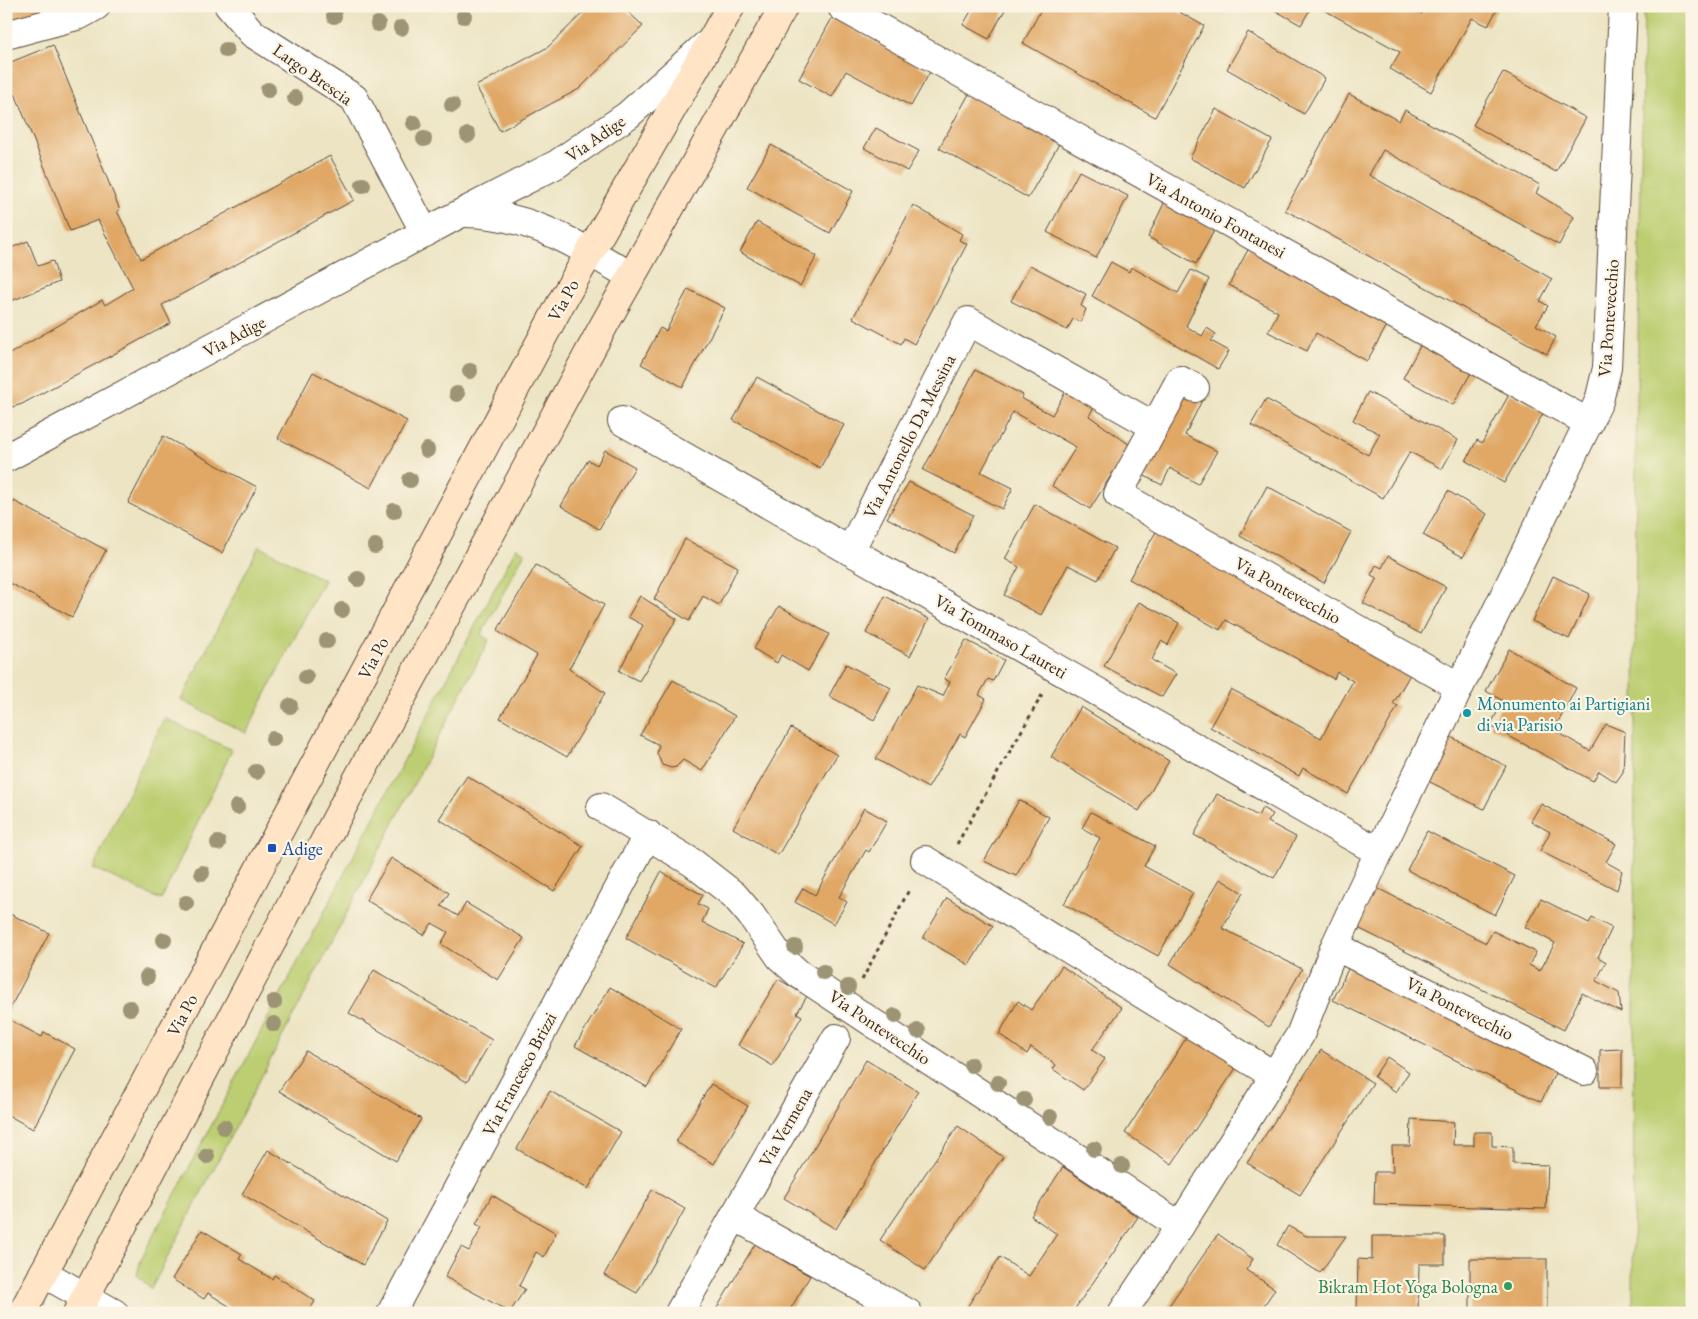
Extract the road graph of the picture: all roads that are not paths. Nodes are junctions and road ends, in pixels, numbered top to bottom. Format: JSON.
{"nodes":[{"id":1,"x":96,"y":6,"type":"edge"},
{"id":2,"x":229,"y":6,"type":"edge"},
{"id":3,"x":731,"y":6,"type":"edge"},
{"id":4,"x":784,"y":6,"type":"edge"},
{"id":5,"x":1624,"y":6,"type":"edge"},
{"id":6,"x":842,"y":7,"type":"edge"},
{"id":7,"x":6,"y":35,"type":"edge"},
{"id":8,"x":712,"y":39,"type":"junction"},
{"id":9,"x":461,"y":213,"type":"junction"},
{"id":10,"x":425,"y":233,"type":"junction"},
{"id":11,"x":590,"y":252,"type":"junction"},
{"id":12,"x":631,"y":276,"type":"junction"},
{"id":13,"x":1194,"y":388,"type":"dead end"},
{"id":14,"x":622,"y":422,"type":"dead end"},
{"id":15,"x":1589,"y":423,"type":"junction"},
{"id":16,"x":1154,"y":426,"type":"junction"},
{"id":17,"x":6,"y":458,"type":"edge"},
{"id":18,"x":850,"y":550,"type":"junction"},
{"id":19,"x":1458,"y":686,"type":"junction"},
{"id":20,"x":601,"y":807,"type":"dead end"},
{"id":21,"x":648,"y":834,"type":"junction"},
{"id":22,"x":1379,"y":852,"type":"junction"},
{"id":23,"x":925,"y":860,"type":"dead end"},
{"id":24,"x":1335,"y":946,"type":"junction"},
{"id":25,"x":836,"y":1038,"type":"dead end"},
{"id":26,"x":1584,"y":1071,"type":"dead end"},
{"id":27,"x":1276,"y":1076,"type":"junction"},
{"id":28,"x":734,"y":1216,"type":"junction"},
{"id":29,"x":1180,"y":1226,"type":"junction"},
{"id":30,"x":43,"y":1273,"type":"junction"},
{"id":31,"x":82,"y":1305,"type":"edge"},
{"id":32,"x":898,"y":1307,"type":"edge"},
{"id":33,"x":22,"y":1313,"type":"edge"},
{"id":34,"x":114,"y":1313,"type":"edge"},
{"id":35,"x":391,"y":1313,"type":"edge"},
{"id":36,"x":678,"y":1313,"type":"edge"},
{"id":37,"x":1122,"y":1313,"type":"edge"}],
"edges":[{"from":1,"to":7,"type":"street"},
{"from":2,"to":10,"type":"street","name":"Largo Brescia"},
{"from":3,"to":8,"type":"main road","name":"Via Po"},
{"from":4,"to":12,"type":"main road"},
{"from":5,"to":15,"type":"street","name":"Via Pontevecchio"},
{"from":6,"to":15,"type":"street","name":"Via Antonio Fontanesi"},
{"from":8,"to":9,"type":"street","name":"Via Adige"},
{"from":8,"to":11,"type":"main road","name":"Via Po"},
{"from":9,"to":10,"type":"street","name":"Via Adige"},
{"from":9,"to":11,"type":"street"},
{"from":10,"to":17,"type":"street","name":"Via Adige"},
{"from":11,"to":12,"type":"street"},
{"from":11,"to":30,"type":"main road","name":"Via Po"},
{"from":12,"to":31,"type":"main road"},
{"from":13,"to":16,"type":"street","name":"Via Pontevecchio"},
{"from":14,"to":18,"type":"street","name":"Via Tommaso Laureti"},
{"from":15,"to":19,"type":"street","name":"Via Pontevecchio"},
{"from":16,"to":18,"type":"street","name":"Via Antonello Da Messina"},
{"from":16,"to":19,"type":"street","name":"Via Pontevecchio"},
{"from":18,"to":22,"type":"street","name":"Via Tommaso Laureti"},
{"from":19,"to":22,"type":"street","name":"Via Pontevecchio"},
{"from":20,"to":21,"type":"street","name":"Via Pontevecchio"},
{"from":21,"to":29,"type":"street","name":"Via Pontevecchio"},
{"from":21,"to":35,"type":"street","name":"Via Francesco Brizzi"},
{"from":22,"to":24,"type":"street","name":"Via Pontevecchio"},
{"from":23,"to":27,"type":"street"},
{"from":24,"to":26,"type":"street","name":"Via Pontevecchio"},
{"from":24,"to":27,"type":"street","name":"Via Pontevecchio"},
{"from":25,"to":28,"type":"street","name":"Via Vermena"},
{"from":27,"to":29,"type":"street","name":"Via Pontevecchio"},
{"from":28,"to":32,"type":"street"},
{"from":28,"to":36,"type":"street","name":"Via Vermena"},
{"from":29,"to":37,"type":"street","name":"Via Pontevecchio"},
{"from":30,"to":31,"type":"street"},
{"from":30,"to":33,"type":"main road","name":"Via Po"},
{"from":31,"to":34,"type":"street"}]}
